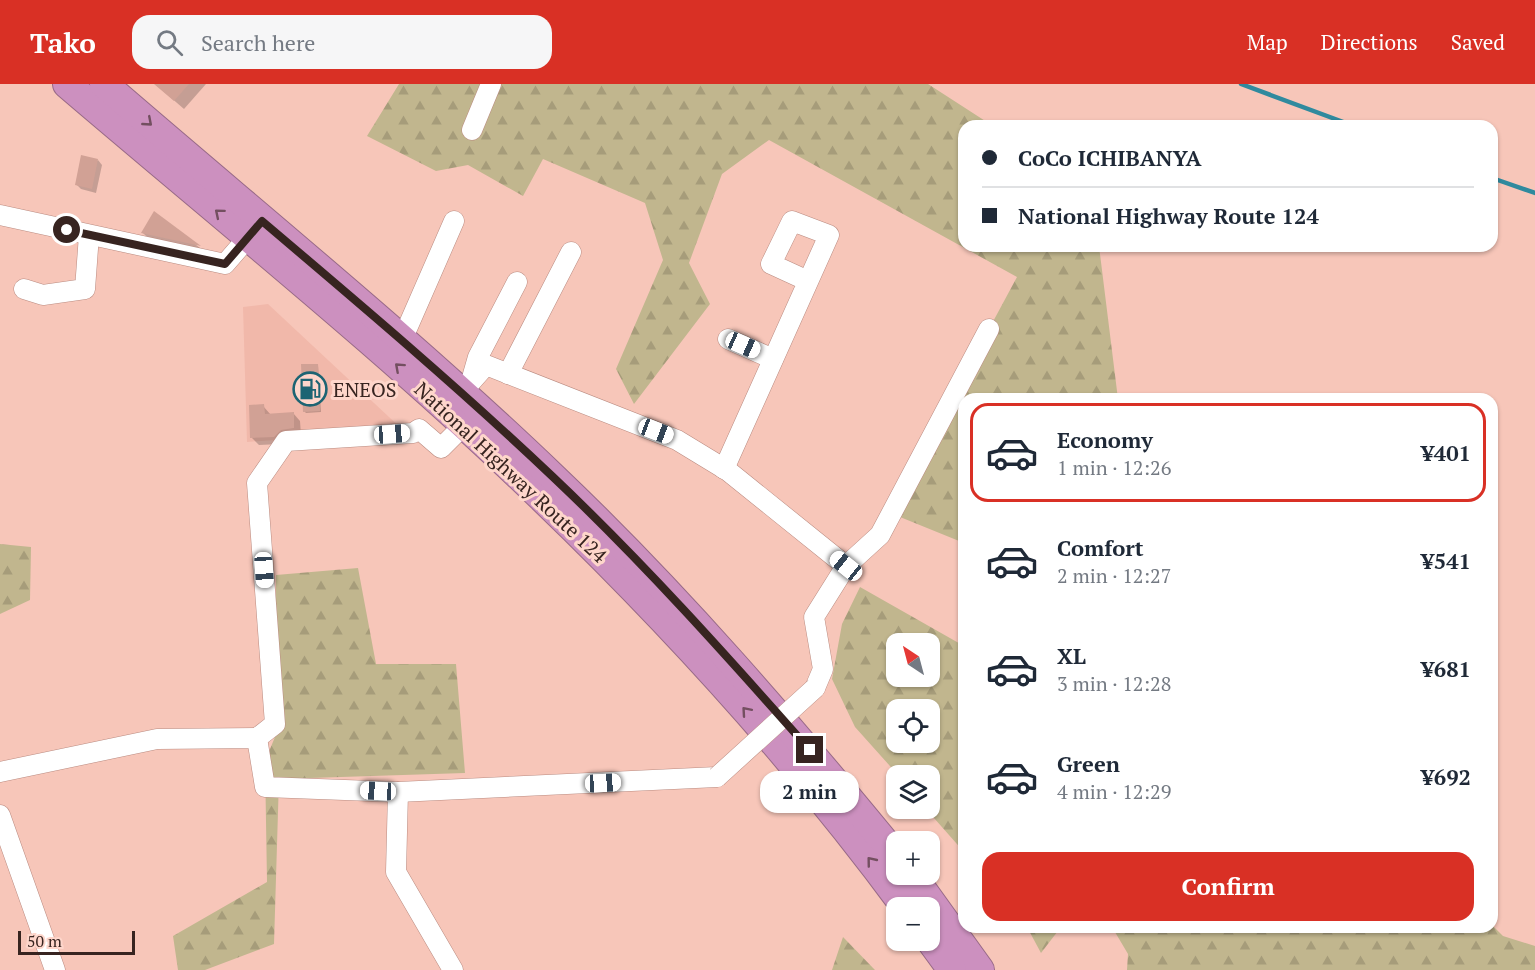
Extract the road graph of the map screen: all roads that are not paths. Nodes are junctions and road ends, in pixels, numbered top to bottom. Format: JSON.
{"nodes":[{"id":1,"x":67,"y":84,"type":"edge"},
{"id":2,"x":104,"y":84,"type":"edge"},
{"id":3,"x":491,"y":84,"type":"edge"},
{"id":4,"x":472,"y":130,"type":"dead end"},
{"id":5,"x":0,"y":215,"type":"edge"},
{"id":6,"x":454,"y":221,"type":"dead end"},
{"id":7,"x":255,"y":230,"type":"junction"},
{"id":8,"x":89,"y":235,"type":"junction"},
{"id":9,"x":571,"y":252,"type":"dead end"},
{"id":10,"x":808,"y":280,"type":"dead end"},
{"id":11,"x":517,"y":282,"type":"dead end"},
{"id":12,"x":24,"y":289,"type":"dead end"},
{"id":13,"x":989,"y":329,"type":"dead end"},
{"id":14,"x":728,"y":339,"type":"dead end"},
{"id":15,"x":402,"y":340,"type":"junction"},
{"id":16,"x":773,"y":359,"type":"junction"},
{"id":17,"x":508,"y":374,"type":"junction"},
{"id":18,"x":460,"y":402,"type":"junction"},
{"id":19,"x":724,"y":469,"type":"junction"},
{"id":20,"x":846,"y":566,"type":"junction"},
{"id":21,"x":257,"y":738,"type":"junction"},
{"id":22,"x":0,"y":772,"type":"edge"},
{"id":23,"x":398,"y":792,"type":"junction"},
{"id":24,"x":0,"y":815,"type":"edge"},
{"id":25,"x":886,"y":843,"type":"edge"},
{"id":26,"x":919,"y":885,"type":"edge"},
{"id":27,"x":897,"y":897,"type":"edge"},
{"id":28,"x":938,"y":951,"type":"edge"},
{"id":29,"x":55,"y":970,"type":"edge"},
{"id":30,"x":453,"y":970,"type":"edge"},
{"id":31,"x":952,"y":970,"type":"edge"},
{"id":32,"x":980,"y":970,"type":"edge"}],
"edges":[{"from":7,"to":1,"type":"highway","name":"National Highway Route 124","one_way":true},
{"from":2,"to":7,"type":"highway","name":"National Highway Route 124","one_way":true},
{"from":3,"to":4,"type":"street"},
{"from":5,"to":8,"type":"street"},
{"from":6,"to":15,"type":"street"},
{"from":7,"to":8,"type":"street"},
{"from":7,"to":15,"type":"highway","name":"National Highway Route 124"},
{"from":18,"to":7,"type":"highway","name":"National Highway Route 124","one_way":true},
{"from":8,"to":12,"type":"street"},
{"from":9,"to":17,"type":"street"},
{"from":10,"to":16,"type":"street"},
{"from":11,"to":18,"type":"street"},
{"from":13,"to":20,"type":"street"},
{"from":14,"to":16,"type":"street"},
{"from":15,"to":18,"type":"highway","name":"National Highway Route 124"},
{"from":16,"to":19,"type":"street"},
{"from":17,"to":18,"type":"street"},
{"from":17,"to":19,"type":"street"},
{"from":18,"to":21,"type":"street"},
{"from":18,"to":25,"type":"highway","name":"National Highway Route 124"},
{"from":27,"to":18,"type":"highway","name":"National Highway Route 124","one_way":true},
{"from":19,"to":20,"type":"street"},
{"from":20,"to":23,"type":"street","bridge":true},
{"from":21,"to":22,"type":"street"},
{"from":21,"to":23,"type":"street"},
{"from":23,"to":30,"type":"street"},
{"from":24,"to":29,"type":"street"},
{"from":26,"to":32,"type":"highway"},
{"from":28,"to":31,"type":"highway"}]}
